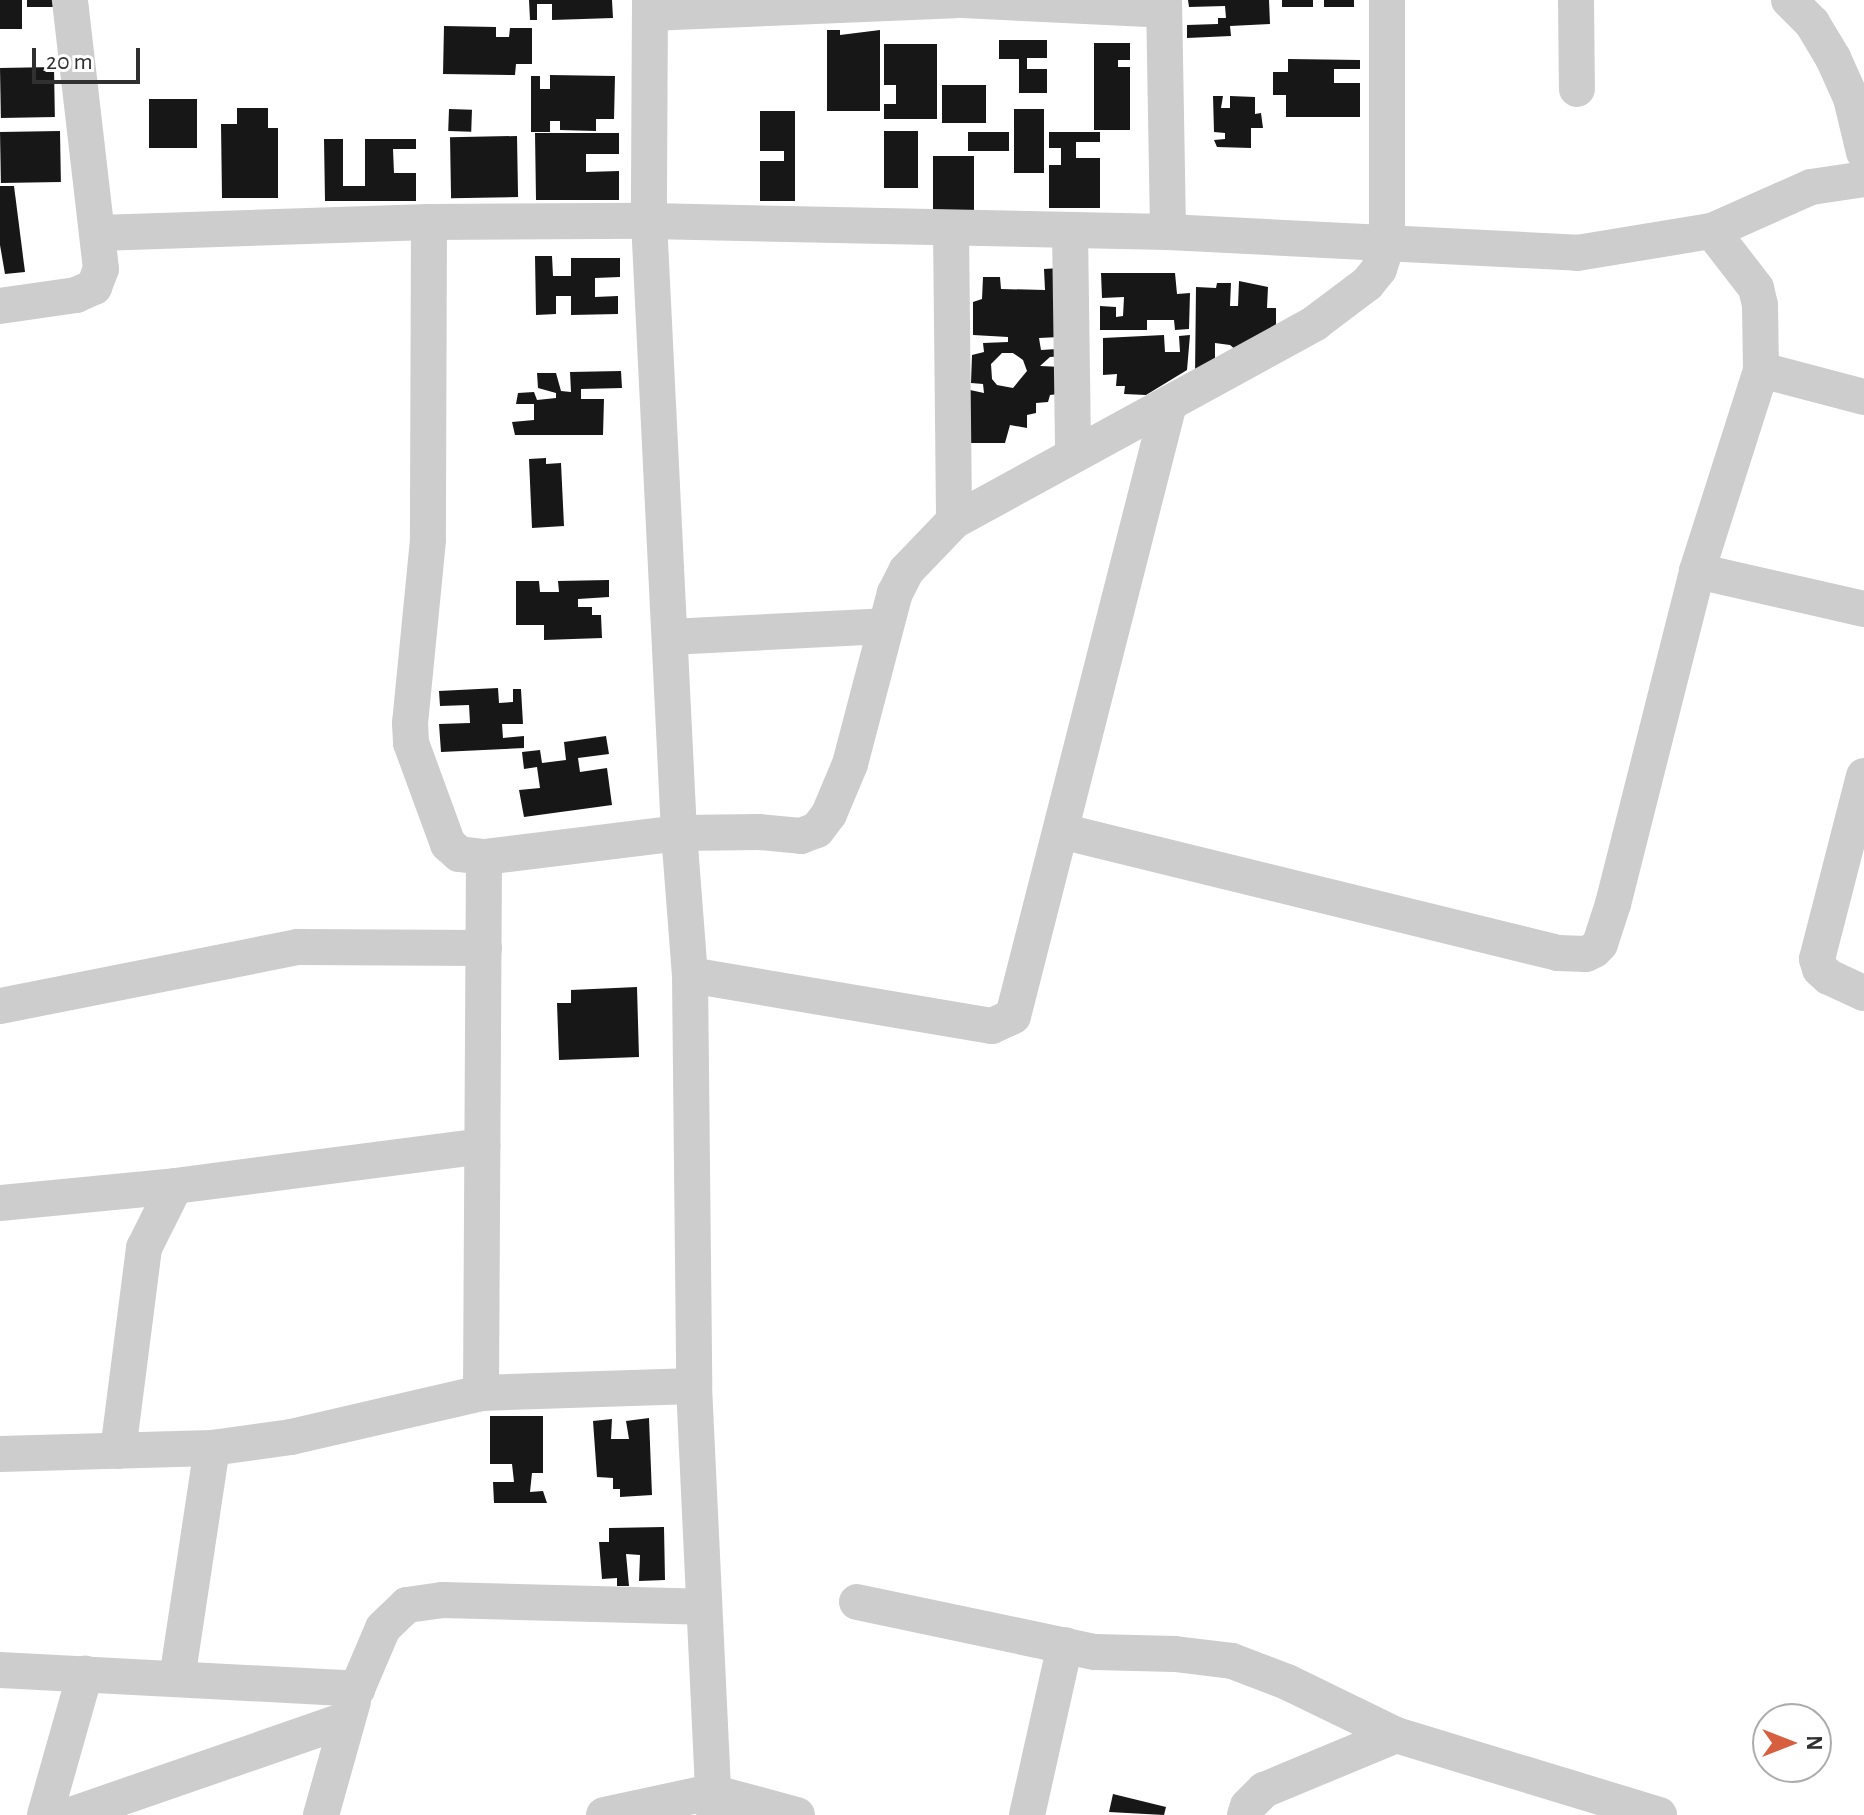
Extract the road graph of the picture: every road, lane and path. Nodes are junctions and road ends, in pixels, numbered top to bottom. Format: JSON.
{"nodes":[{"id":1,"x":70,"y":0,"type":"edge"},
{"id":2,"x":955,"y":0,"type":"edge"},
{"id":3,"x":962,"y":0,"type":"edge"},
{"id":4,"x":1387,"y":0,"type":"edge"},
{"id":5,"x":1576,"y":0,"type":"edge"},
{"id":6,"x":1789,"y":0,"type":"edge"},
{"id":7,"x":1164,"y":5,"type":"edge"},
{"id":8,"x":650,"y":6,"type":"edge"},
{"id":9,"x":1577,"y":89,"type":"dead end"},
{"id":10,"x":1862,"y":133,"type":"edge"},
{"id":11,"x":1864,"y":179,"type":"edge"},
{"id":12,"x":649,"y":221,"type":"junction"},
{"id":13,"x":429,"y":222,"type":"junction"},
{"id":14,"x":951,"y":228,"type":"junction"},
{"id":15,"x":1070,"y":231,"type":"junction"},
{"id":16,"x":1712,"y":231,"type":"junction"},
{"id":17,"x":1168,"y":232,"type":"junction"},
{"id":18,"x":99,"y":233,"type":"junction"},
{"id":19,"x":1387,"y":245,"type":"junction"},
{"id":20,"x":0,"y":306,"type":"edge"},
{"id":21,"x":1761,"y":370,"type":"junction"},
{"id":22,"x":1864,"y":397,"type":"edge"},
{"id":23,"x":1169,"y":404,"type":"junction"},
{"id":24,"x":1073,"y":454,"type":"junction"},
{"id":25,"x":954,"y":521,"type":"junction"},
{"id":26,"x":1697,"y":571,"type":"junction"},
{"id":27,"x":1864,"y":609,"type":"edge"},
{"id":28,"x":885,"y":626,"type":"junction"},
{"id":29,"x":670,"y":637,"type":"junction"},
{"id":30,"x":1864,"y":776,"type":"edge"},
{"id":31,"x":1061,"y":831,"type":"junction"},
{"id":32,"x":679,"y":833,"type":"junction"},
{"id":33,"x":484,"y":857,"type":"junction"},
{"id":34,"x":484,"y":948,"type":"junction"},
{"id":35,"x":690,"y":975,"type":"junction"},
{"id":36,"x":1864,"y":993,"type":"edge"},
{"id":37,"x":0,"y":1006,"type":"edge"},
{"id":38,"x":482,"y":1146,"type":"junction"},
{"id":39,"x":175,"y":1186,"type":"junction"},
{"id":40,"x":0,"y":1203,"type":"edge"},
{"id":41,"x":694,"y":1386,"type":"junction"},
{"id":42,"x":481,"y":1393,"type":"junction"},
{"id":43,"x":212,"y":1448,"type":"junction"},
{"id":44,"x":118,"y":1451,"type":"junction"},
{"id":45,"x":0,"y":1454,"type":"edge"},
{"id":46,"x":857,"y":1602,"type":"dead end"},
{"id":47,"x":702,"y":1607,"type":"junction"},
{"id":48,"x":1065,"y":1645,"type":"junction"},
{"id":49,"x":0,"y":1670,"type":"edge"},
{"id":50,"x":85,"y":1674,"type":"junction"},
{"id":51,"x":177,"y":1679,"type":"junction"},
{"id":52,"x":351,"y":1704,"type":"junction"},
{"id":53,"x":1396,"y":1735,"type":"junction"},
{"id":54,"x":713,"y":1804,"type":"edge"},
{"id":55,"x":45,"y":1815,"type":"edge"},
{"id":56,"x":71,"y":1815,"type":"edge"},
{"id":57,"x":321,"y":1815,"type":"edge"},
{"id":58,"x":604,"y":1815,"type":"edge"},
{"id":59,"x":797,"y":1815,"type":"edge"},
{"id":60,"x":1027,"y":1815,"type":"edge"},
{"id":61,"x":1245,"y":1815,"type":"edge"},
{"id":62,"x":1659,"y":1815,"type":"edge"}],
"edges":[{"from":1,"to":18,"type":"street"},
{"from":2,"to":8,"type":"street"},
{"from":3,"to":7,"type":"street"},
{"from":4,"to":19,"type":"street"},
{"from":5,"to":9,"type":"street"},
{"from":6,"to":10,"type":"street"},
{"from":7,"to":17,"type":"street"},
{"from":8,"to":12,"type":"street"},
{"from":11,"to":16,"type":"street"},
{"from":12,"to":13,"type":"street"},
{"from":12,"to":14,"type":"street"},
{"from":12,"to":29,"type":"street"},
{"from":13,"to":18,"type":"street"},
{"from":13,"to":33,"type":"street"},
{"from":14,"to":15,"type":"street"},
{"from":14,"to":25,"type":"street"},
{"from":15,"to":17,"type":"street"},
{"from":15,"to":24,"type":"street"},
{"from":16,"to":19,"type":"street"},
{"from":16,"to":21,"type":"street"},
{"from":17,"to":19,"type":"street"},
{"from":18,"to":20,"type":"street"},
{"from":19,"to":23,"type":"street"},
{"from":21,"to":22,"type":"street"},
{"from":21,"to":26,"type":"street"},
{"from":23,"to":24,"type":"street"},
{"from":23,"to":31,"type":"street"},
{"from":24,"to":25,"type":"street"},
{"from":25,"to":28,"type":"street"},
{"from":26,"to":27,"type":"street"},
{"from":26,"to":31,"type":"street"},
{"from":28,"to":29,"type":"street"},
{"from":28,"to":32,"type":"street"},
{"from":29,"to":32,"type":"street"},
{"from":30,"to":36,"type":"street"},
{"from":31,"to":35,"type":"street"},
{"from":32,"to":33,"type":"street"},
{"from":32,"to":35,"type":"street"},
{"from":33,"to":34,"type":"street"},
{"from":34,"to":37,"type":"street"},
{"from":34,"to":38,"type":"street"},
{"from":35,"to":41,"type":"street"},
{"from":38,"to":39,"type":"street"},
{"from":38,"to":42,"type":"street"},
{"from":39,"to":40,"type":"street"},
{"from":39,"to":44,"type":"street"},
{"from":41,"to":42,"type":"street"},
{"from":41,"to":47,"type":"street"},
{"from":42,"to":43,"type":"street"},
{"from":43,"to":44,"type":"street"},
{"from":43,"to":51,"type":"street"},
{"from":44,"to":45,"type":"street"},
{"from":46,"to":48,"type":"street"},
{"from":47,"to":52,"type":"street"},
{"from":47,"to":54,"type":"street"},
{"from":48,"to":53,"type":"street"},
{"from":48,"to":60,"type":"street"},
{"from":49,"to":50,"type":"street"},
{"from":50,"to":51,"type":"street"},
{"from":50,"to":55,"type":"street"},
{"from":51,"to":52,"type":"street"},
{"from":52,"to":56,"type":"street"},
{"from":52,"to":57,"type":"street"},
{"from":53,"to":61,"type":"street"},
{"from":53,"to":62,"type":"street"},
{"from":54,"to":58,"type":"street"},
{"from":54,"to":59,"type":"street"}]}
